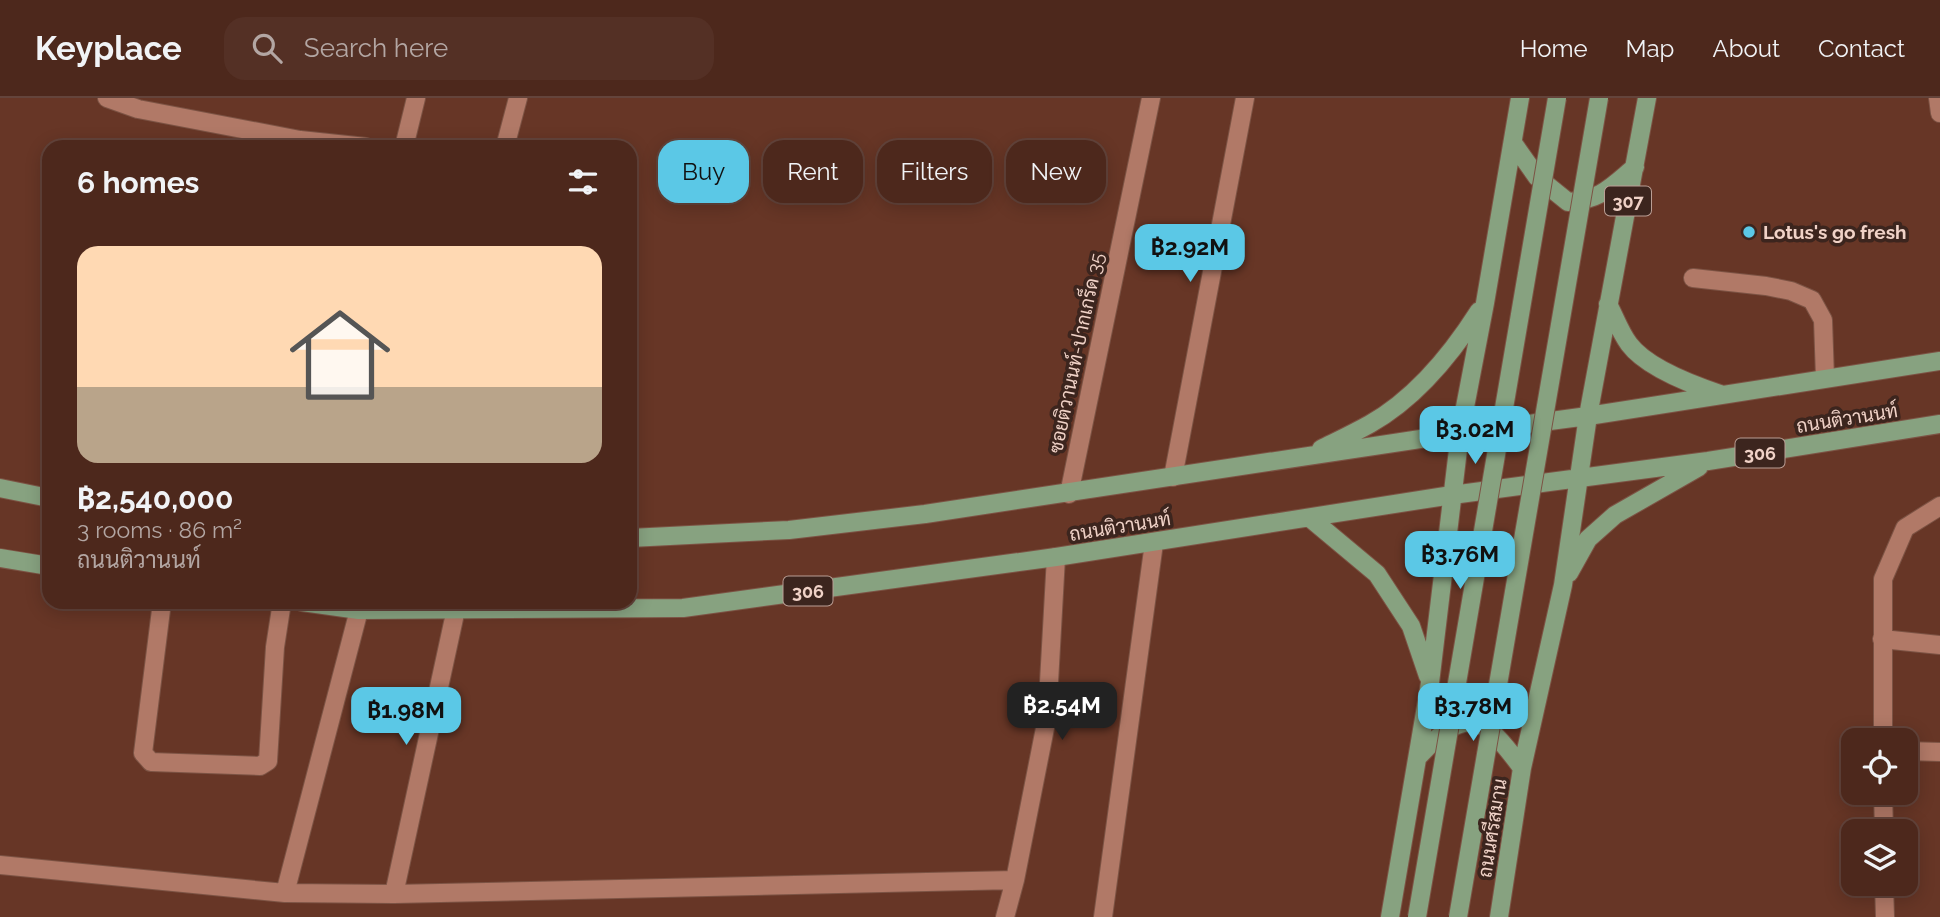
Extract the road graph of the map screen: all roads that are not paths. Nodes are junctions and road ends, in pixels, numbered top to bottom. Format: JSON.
{"nodes":[{"id":1,"x":107,"y":98,"type":"edge"},
{"id":2,"x":416,"y":98,"type":"edge"},
{"id":3,"x":518,"y":98,"type":"edge"},
{"id":4,"x":1151,"y":98,"type":"edge"},
{"id":5,"x":1245,"y":98,"type":"edge"},
{"id":6,"x":1520,"y":98,"type":"edge"},
{"id":7,"x":1557,"y":98,"type":"edge"},
{"id":8,"x":1599,"y":98,"type":"edge"},
{"id":9,"x":1647,"y":98,"type":"edge"},
{"id":10,"x":1938,"y":98,"type":"edge"},
{"id":11,"x":1940,"y":113,"type":"edge"},
{"id":12,"x":300,"y":140,"type":"edge"},
{"id":13,"x":406,"y":140,"type":"edge"},
{"id":14,"x":507,"y":140,"type":"edge"},
{"id":15,"x":1513,"y":143,"type":"junction"},
{"id":16,"x":1635,"y":167,"type":"junction"},
{"id":17,"x":1693,"y":278,"type":"dead end"},
{"id":18,"x":1485,"y":303,"type":"junction"},
{"id":19,"x":1608,"y":304,"type":"junction"},
{"id":20,"x":1940,"y":361,"type":"edge"},
{"id":21,"x":1825,"y":378,"type":"junction"},
{"id":22,"x":1722,"y":395,"type":"junction"},
{"id":23,"x":1588,"y":416,"type":"junction"},
{"id":24,"x":1940,"y":424,"type":"edge"},
{"id":25,"x":1460,"y":433,"type":"junction"},
{"id":26,"x":1307,"y":457,"type":"junction"},
{"id":27,"x":1708,"y":461,"type":"junction"},
{"id":28,"x":1173,"y":477,"type":"junction"},
{"id":29,"x":1579,"y":479,"type":"junction"},
{"id":30,"x":0,"y":488,"type":"edge"},
{"id":31,"x":1069,"y":494,"type":"junction"},
{"id":32,"x":1452,"y":495,"type":"junction"},
{"id":33,"x":42,"y":497,"type":"edge"},
{"id":34,"x":1940,"y":506,"type":"edge"},
{"id":35,"x":1310,"y":518,"type":"junction"},
{"id":36,"x":637,"y":538,"type":"edge"},
{"id":37,"x":1154,"y":542,"type":"junction"},
{"id":38,"x":1056,"y":557,"type":"junction"},
{"id":39,"x":0,"y":558,"type":"edge"},
{"id":40,"x":42,"y":565,"type":"edge"},
{"id":41,"x":1563,"y":585,"type":"junction"},
{"id":42,"x":637,"y":608,"type":"edge"},
{"id":43,"x":161,"y":609,"type":"edge"},
{"id":44,"x":281,"y":609,"type":"edge"},
{"id":45,"x":352,"y":609,"type":"edge"},
{"id":46,"x":456,"y":609,"type":"joint"},
{"id":47,"x":359,"y":610,"type":"junction"},
{"id":48,"x":1882,"y":639,"type":"junction"},
{"id":49,"x":1940,"y":645,"type":"edge"},
{"id":50,"x":1430,"y":683,"type":"junction"},
{"id":51,"x":1883,"y":728,"type":"edge"},
{"id":52,"x":1918,"y":751,"type":"edge"},
{"id":53,"x":1940,"y":752,"type":"edge"},
{"id":54,"x":1419,"y":756,"type":"junction"},
{"id":55,"x":1522,"y":768,"type":"junction"},
{"id":56,"x":0,"y":865,"type":"edge"},
{"id":57,"x":1015,"y":880,"type":"junction"},
{"id":58,"x":285,"y":893,"type":"junction"},
{"id":59,"x":394,"y":894,"type":"junction"},
{"id":60,"x":1884,"y":896,"type":"edge"},
{"id":61,"x":1005,"y":917,"type":"edge"},
{"id":62,"x":1102,"y":917,"type":"edge"},
{"id":63,"x":1390,"y":917,"type":"edge"},
{"id":64,"x":1417,"y":917,"type":"edge"},
{"id":65,"x":1458,"y":917,"type":"edge"},
{"id":66,"x":1499,"y":917,"type":"edge"},
{"id":67,"x":1885,"y":917,"type":"edge"}],
"edges":[{"from":1,"to":12,"type":"street"},
{"from":2,"to":13,"type":"street"},
{"from":3,"to":14,"type":"street"},
{"from":4,"to":31,"type":"street","name":"ซอยติวานนท์-ปากเกร็ด 35"},
{"from":5,"to":28,"type":"street"},
{"from":6,"to":15,"type":"main road"},
{"from":7,"to":64,"type":"main road","bridge":true},
{"from":8,"to":65,"type":"main road","bridge":true},
{"from":9,"to":16,"type":"main road","number":"307"},
{"from":10,"to":11,"type":"street"},
{"from":15,"to":16,"type":"main road"},
{"from":15,"to":18,"type":"main road"},
{"from":16,"to":19,"type":"main road","number":"307"},
{"from":17,"to":21,"type":"street"},
{"from":18,"to":25,"type":"main road"},
{"from":18,"to":26,"type":"main road"},
{"from":19,"to":22,"type":"main road"},
{"from":19,"to":23,"type":"main road","number":"307"},
{"from":20,"to":21,"type":"main road","name":"ถนนติวานนท์"},
{"from":21,"to":22,"type":"main road","name":"ถนนติวานนท์"},
{"from":22,"to":23,"type":"main road","name":"ถนนติวานนท์"},
{"from":23,"to":25,"type":"main road","name":"ถนนติวานนท์"},
{"from":23,"to":29,"type":"main road","name":"ถนนศรีสมาน"},
{"from":24,"to":27,"type":"main road","name":"ถนนติวานนท์","number":"306"},
{"from":25,"to":26,"type":"main road","name":"ถนนติวานนท์"},
{"from":25,"to":32,"type":"main road"},
{"from":26,"to":28,"type":"main road","name":"ถนนติวานนท์"},
{"from":27,"to":29,"type":"main road","name":"ถนนติวานนท์","number":"306"},
{"from":27,"to":41,"type":"main road"},
{"from":28,"to":31,"type":"main road","name":"ถนนติวานนท์"},
{"from":29,"to":32,"type":"main road","name":"ถนนติวานนท์","number":"306"},
{"from":29,"to":41,"type":"main road","name":"ถนนศรีสมาน"},
{"from":30,"to":33,"type":"main road"},
{"from":31,"to":36,"type":"main road","name":"ถนนติวานนท์"},
{"from":32,"to":35,"type":"main road","name":"ถนนติวานนท์","number":"306"},
{"from":32,"to":50,"type":"main road"},
{"from":34,"to":48,"type":"street"},
{"from":35,"to":37,"type":"main road","name":"ถนนติวานนท์","number":"306"},
{"from":35,"to":50,"type":"main road"},
{"from":37,"to":38,"type":"main road","name":"ถนนติวานนท์","number":"306"},
{"from":37,"to":62,"type":"street"},
{"from":38,"to":42,"type":"main road","name":"ถนนติวานนท์","number":"306"},
{"from":38,"to":57,"type":"street"},
{"from":39,"to":40,"type":"main road"},
{"from":41,"to":55,"type":"main road","name":"ถนนศรีสมาน"},
{"from":43,"to":44,"type":"street"},
{"from":45,"to":47,"type":"main road","name":"ถนนติวานนท์","number":"306"},
{"from":46,"to":47,"type":"main road","name":"ถนนติวานนท์","number":"306"},
{"from":46,"to":59,"type":"street"},
{"from":47,"to":58,"type":"street"},
{"from":48,"to":49,"type":"street"},
{"from":48,"to":51,"type":"street"},
{"from":50,"to":54,"type":"main road"},
{"from":52,"to":53,"type":"street"},
{"from":54,"to":55,"type":"main road"},
{"from":54,"to":63,"type":"main road"},
{"from":55,"to":66,"type":"main road","name":"ถนนศรีสมาน"},
{"from":56,"to":58,"type":"street"},
{"from":57,"to":59,"type":"street"},
{"from":57,"to":61,"type":"street"},
{"from":58,"to":59,"type":"street"},
{"from":60,"to":67,"type":"street"}]}
